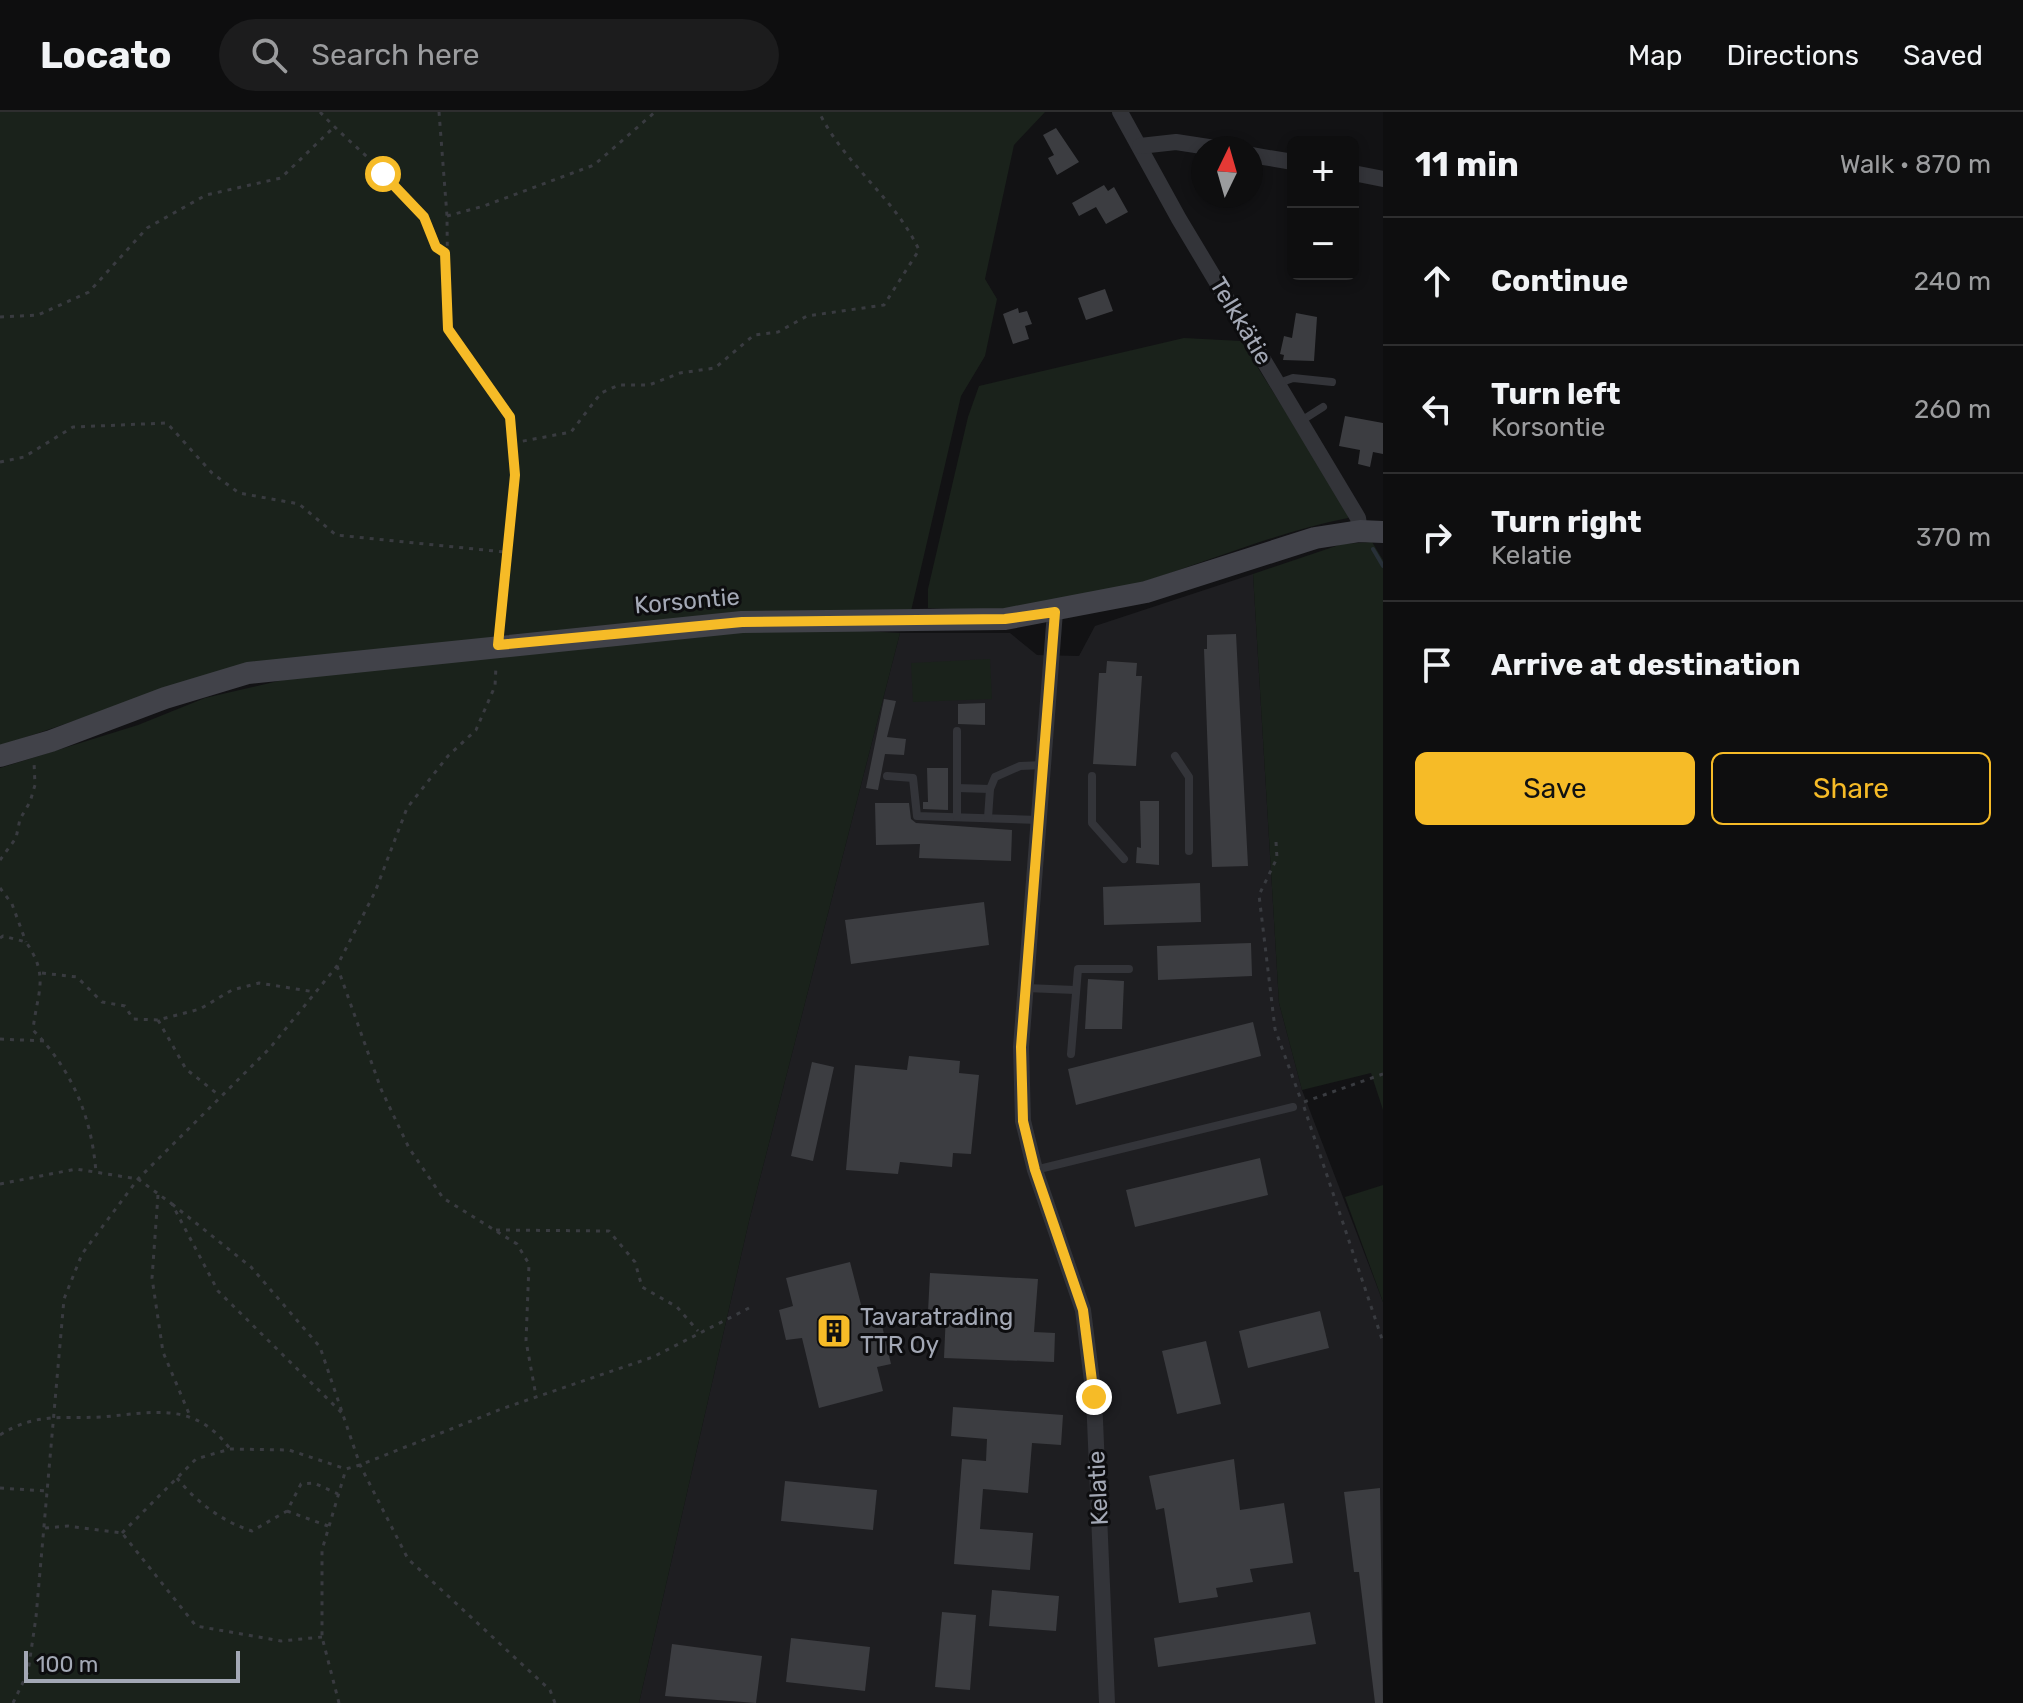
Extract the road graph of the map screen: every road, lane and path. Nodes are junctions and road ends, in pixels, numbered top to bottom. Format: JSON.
{"nodes":[{"id":1,"x":320,"y":112,"type":"edge"},
{"id":2,"x":439,"y":112,"type":"edge"},
{"id":3,"x":655,"y":112,"type":"edge"},
{"id":4,"x":819,"y":112,"type":"edge"},
{"id":5,"x":1120,"y":112,"type":"edge"},
{"id":6,"x":334,"y":127,"type":"junction"},
{"id":7,"x":1191,"y":144,"type":"edge"},
{"id":8,"x":1140,"y":146,"type":"junction"},
{"id":9,"x":1263,"y":157,"type":"edge"},
{"id":10,"x":1287,"y":161,"type":"edge"},
{"id":11,"x":1359,"y":174,"type":"edge"},
{"id":12,"x":1383,"y":179,"type":"edge"},
{"id":13,"x":447,"y":216,"type":"junction"},
{"id":14,"x":445,"y":253,"type":"junction"},
{"id":15,"x":0,"y":317,"type":"edge"},
{"id":16,"x":1332,"y":382,"type":"dead end"},
{"id":17,"x":1279,"y":383,"type":"junction"},
{"id":18,"x":1323,"y":407,"type":"dead end"},
{"id":19,"x":1301,"y":421,"type":"junction"},
{"id":20,"x":513,"y":443,"type":"junction"},
{"id":21,"x":0,"y":462,"type":"edge"},
{"id":22,"x":1360,"y":531,"type":"junction"},
{"id":23,"x":1383,"y":532,"type":"edge"},
{"id":24,"x":506,"y":552,"type":"junction"},
{"id":25,"x":1055,"y":612,"type":"junction"},
{"id":26,"x":498,"y":645,"type":"junction"},
{"id":27,"x":957,"y":731,"type":"dead end"},
{"id":28,"x":0,"y":756,"type":"edge"},
{"id":29,"x":1175,"y":756,"type":"dead end"},
{"id":30,"x":34,"y":758,"type":"dead end"},
{"id":31,"x":1045,"y":765,"type":"junction"},
{"id":32,"x":887,"y":776,"type":"dead end"},
{"id":33,"x":1092,"y":776,"type":"dead end"},
{"id":34,"x":957,"y":788,"type":"junction"},
{"id":35,"x":990,"y":789,"type":"junction"},
{"id":36,"x":957,"y":817,"type":"junction"},
{"id":37,"x":988,"y":818,"type":"junction"},
{"id":38,"x":1040,"y":820,"type":"junction"},
{"id":39,"x":1276,"y":842,"type":"dead end"},
{"id":40,"x":1189,"y":851,"type":"dead end"},
{"id":41,"x":1124,"y":859,"type":"dead end"},
{"id":42,"x":0,"y":860,"type":"edge"},
{"id":43,"x":0,"y":888,"type":"edge"},
{"id":44,"x":0,"y":938,"type":"edge"},
{"id":45,"x":26,"y":942,"type":"junction"},
{"id":46,"x":337,"y":966,"type":"junction"},
{"id":47,"x":1129,"y":969,"type":"dead end"},
{"id":48,"x":42,"y":973,"type":"junction"},
{"id":49,"x":1026,"y":988,"type":"junction"},
{"id":50,"x":1075,"y":990,"type":"junction"},
{"id":51,"x":315,"y":992,"type":"junction"},
{"id":52,"x":158,"y":1020,"type":"junction"},
{"id":53,"x":0,"y":1039,"type":"edge"},
{"id":54,"x":44,"y":1041,"type":"junction"},
{"id":55,"x":1071,"y":1054,"type":"dead end"},
{"id":56,"x":1383,"y":1074,"type":"edge"},
{"id":57,"x":222,"y":1097,"type":"junction"},
{"id":58,"x":1298,"y":1105,"type":"junction"},
{"id":59,"x":1035,"y":1170,"type":"junction"},
{"id":60,"x":96,"y":1173,"type":"junction"},
{"id":61,"x":138,"y":1179,"type":"junction"},
{"id":62,"x":0,"y":1184,"type":"edge"},
{"id":63,"x":158,"y":1194,"type":"junction"},
{"id":64,"x":172,"y":1204,"type":"junction"},
{"id":65,"x":492,"y":1230,"type":"junction"},
{"id":66,"x":749,"y":1308,"type":"dead end"},
{"id":67,"x":698,"y":1331,"type":"junction"},
{"id":68,"x":1383,"y":1342,"type":"edge"},
{"id":69,"x":536,"y":1397,"type":"junction"},
{"id":70,"x":53,"y":1415,"type":"junction"},
{"id":71,"x":345,"y":1415,"type":"junction"},
{"id":72,"x":190,"y":1416,"type":"junction"},
{"id":73,"x":0,"y":1435,"type":"edge"},
{"id":74,"x":230,"y":1449,"type":"junction"},
{"id":75,"x":360,"y":1465,"type":"junction"},
{"id":76,"x":346,"y":1469,"type":"junction"},
{"id":77,"x":177,"y":1478,"type":"junction"},
{"id":78,"x":0,"y":1488,"type":"edge"},
{"id":79,"x":47,"y":1491,"type":"junction"},
{"id":80,"x":339,"y":1495,"type":"junction"},
{"id":81,"x":287,"y":1511,"type":"junction"},
{"id":82,"x":329,"y":1526,"type":"junction"},
{"id":83,"x":45,"y":1528,"type":"junction"},
{"id":84,"x":122,"y":1533,"type":"junction"},
{"id":85,"x":322,"y":1637,"type":"junction"},
{"id":86,"x":13,"y":1703,"type":"edge"},
{"id":87,"x":339,"y":1703,"type":"edge"},
{"id":88,"x":555,"y":1703,"type":"edge"},
{"id":89,"x":1107,"y":1703,"type":"edge"}],
"edges":[{"from":1,"to":6,"type":"path"},
{"from":2,"to":13,"type":"path"},
{"from":3,"to":13,"type":"path"},
{"from":4,"to":20,"type":"path"},
{"from":5,"to":8,"type":"street","name":"Telkkätie"},
{"from":6,"to":14,"type":"path"},
{"from":6,"to":15,"type":"path"},
{"from":7,"to":8,"type":"street"},
{"from":8,"to":17,"type":"street","name":"Telkkätie"},
{"from":9,"to":10,"type":"street"},
{"from":11,"to":12,"type":"street"},
{"from":13,"to":14,"type":"path"},
{"from":14,"to":20,"type":"path"},
{"from":16,"to":17,"type":"lane"},
{"from":17,"to":19,"type":"street","name":"Telkkätie"},
{"from":18,"to":19,"type":"lane"},
{"from":19,"to":22,"type":"street","name":"Telkkätie"},
{"from":20,"to":24,"type":"path"},
{"from":21,"to":24,"type":"path"},
{"from":22,"to":23,"type":"main road","name":"Korsontie"},
{"from":22,"to":25,"type":"main road","name":"Korsontie"},
{"from":24,"to":26,"type":"path"},
{"from":25,"to":26,"type":"main road","name":"Korsontie"},
{"from":25,"to":31,"type":"street","name":"Kelatie"},
{"from":26,"to":28,"type":"main road","name":"Korsontie"},
{"from":26,"to":46,"type":"path"},
{"from":27,"to":34,"type":"lane"},
{"from":29,"to":40,"type":"lane"},
{"from":30,"to":42,"type":"path"},
{"from":31,"to":35,"type":"lane"},
{"from":31,"to":38,"type":"street","name":"Kelatie"},
{"from":32,"to":36,"type":"lane"},
{"from":33,"to":41,"type":"lane"},
{"from":34,"to":35,"type":"lane"},
{"from":34,"to":36,"type":"lane"},
{"from":35,"to":37,"type":"lane"},
{"from":36,"to":37,"type":"lane"},
{"from":37,"to":38,"type":"lane"},
{"from":38,"to":49,"type":"street","name":"Kelatie"},
{"from":39,"to":58,"type":"path"},
{"from":43,"to":45,"type":"path"},
{"from":44,"to":45,"type":"path"},
{"from":45,"to":48,"type":"path"},
{"from":46,"to":51,"type":"path"},
{"from":46,"to":65,"type":"path"},
{"from":47,"to":50,"type":"lane"},
{"from":48,"to":52,"type":"path"},
{"from":48,"to":54,"type":"path"},
{"from":49,"to":50,"type":"lane"},
{"from":49,"to":59,"type":"street","name":"Kelatie"},
{"from":50,"to":55,"type":"lane"},
{"from":51,"to":52,"type":"path"},
{"from":51,"to":57,"type":"path"},
{"from":52,"to":57,"type":"path"},
{"from":53,"to":54,"type":"path"},
{"from":54,"to":60,"type":"path"},
{"from":56,"to":58,"type":"path"},
{"from":57,"to":61,"type":"path"},
{"from":58,"to":59,"type":"lane"},
{"from":58,"to":68,"type":"path"},
{"from":59,"to":89,"type":"street","name":"Kelatie"},
{"from":60,"to":61,"type":"path"},
{"from":60,"to":62,"type":"path"},
{"from":61,"to":63,"type":"path"},
{"from":61,"to":70,"type":"path"},
{"from":63,"to":64,"type":"path"},
{"from":63,"to":72,"type":"path"},
{"from":64,"to":71,"type":"path"},
{"from":64,"to":71,"type":"path"},
{"from":65,"to":67,"type":"path"},
{"from":65,"to":69,"type":"path"},
{"from":66,"to":67,"type":"path"},
{"from":67,"to":69,"type":"path"},
{"from":69,"to":75,"type":"path"},
{"from":70,"to":72,"type":"path"},
{"from":70,"to":73,"type":"path"},
{"from":70,"to":79,"type":"path"},
{"from":71,"to":75,"type":"path"},
{"from":72,"to":74,"type":"path"},
{"from":74,"to":76,"type":"path"},
{"from":74,"to":77,"type":"path"},
{"from":75,"to":76,"type":"path"},
{"from":75,"to":88,"type":"path"},
{"from":76,"to":80,"type":"path"},
{"from":77,"to":81,"type":"path"},
{"from":77,"to":84,"type":"path"},
{"from":78,"to":79,"type":"path"},
{"from":79,"to":83,"type":"path"},
{"from":80,"to":81,"type":"path"},
{"from":80,"to":82,"type":"path"},
{"from":81,"to":82,"type":"path"},
{"from":82,"to":85,"type":"path"},
{"from":83,"to":84,"type":"path"},
{"from":83,"to":86,"type":"path"},
{"from":84,"to":85,"type":"path"},
{"from":85,"to":87,"type":"path"}]}
